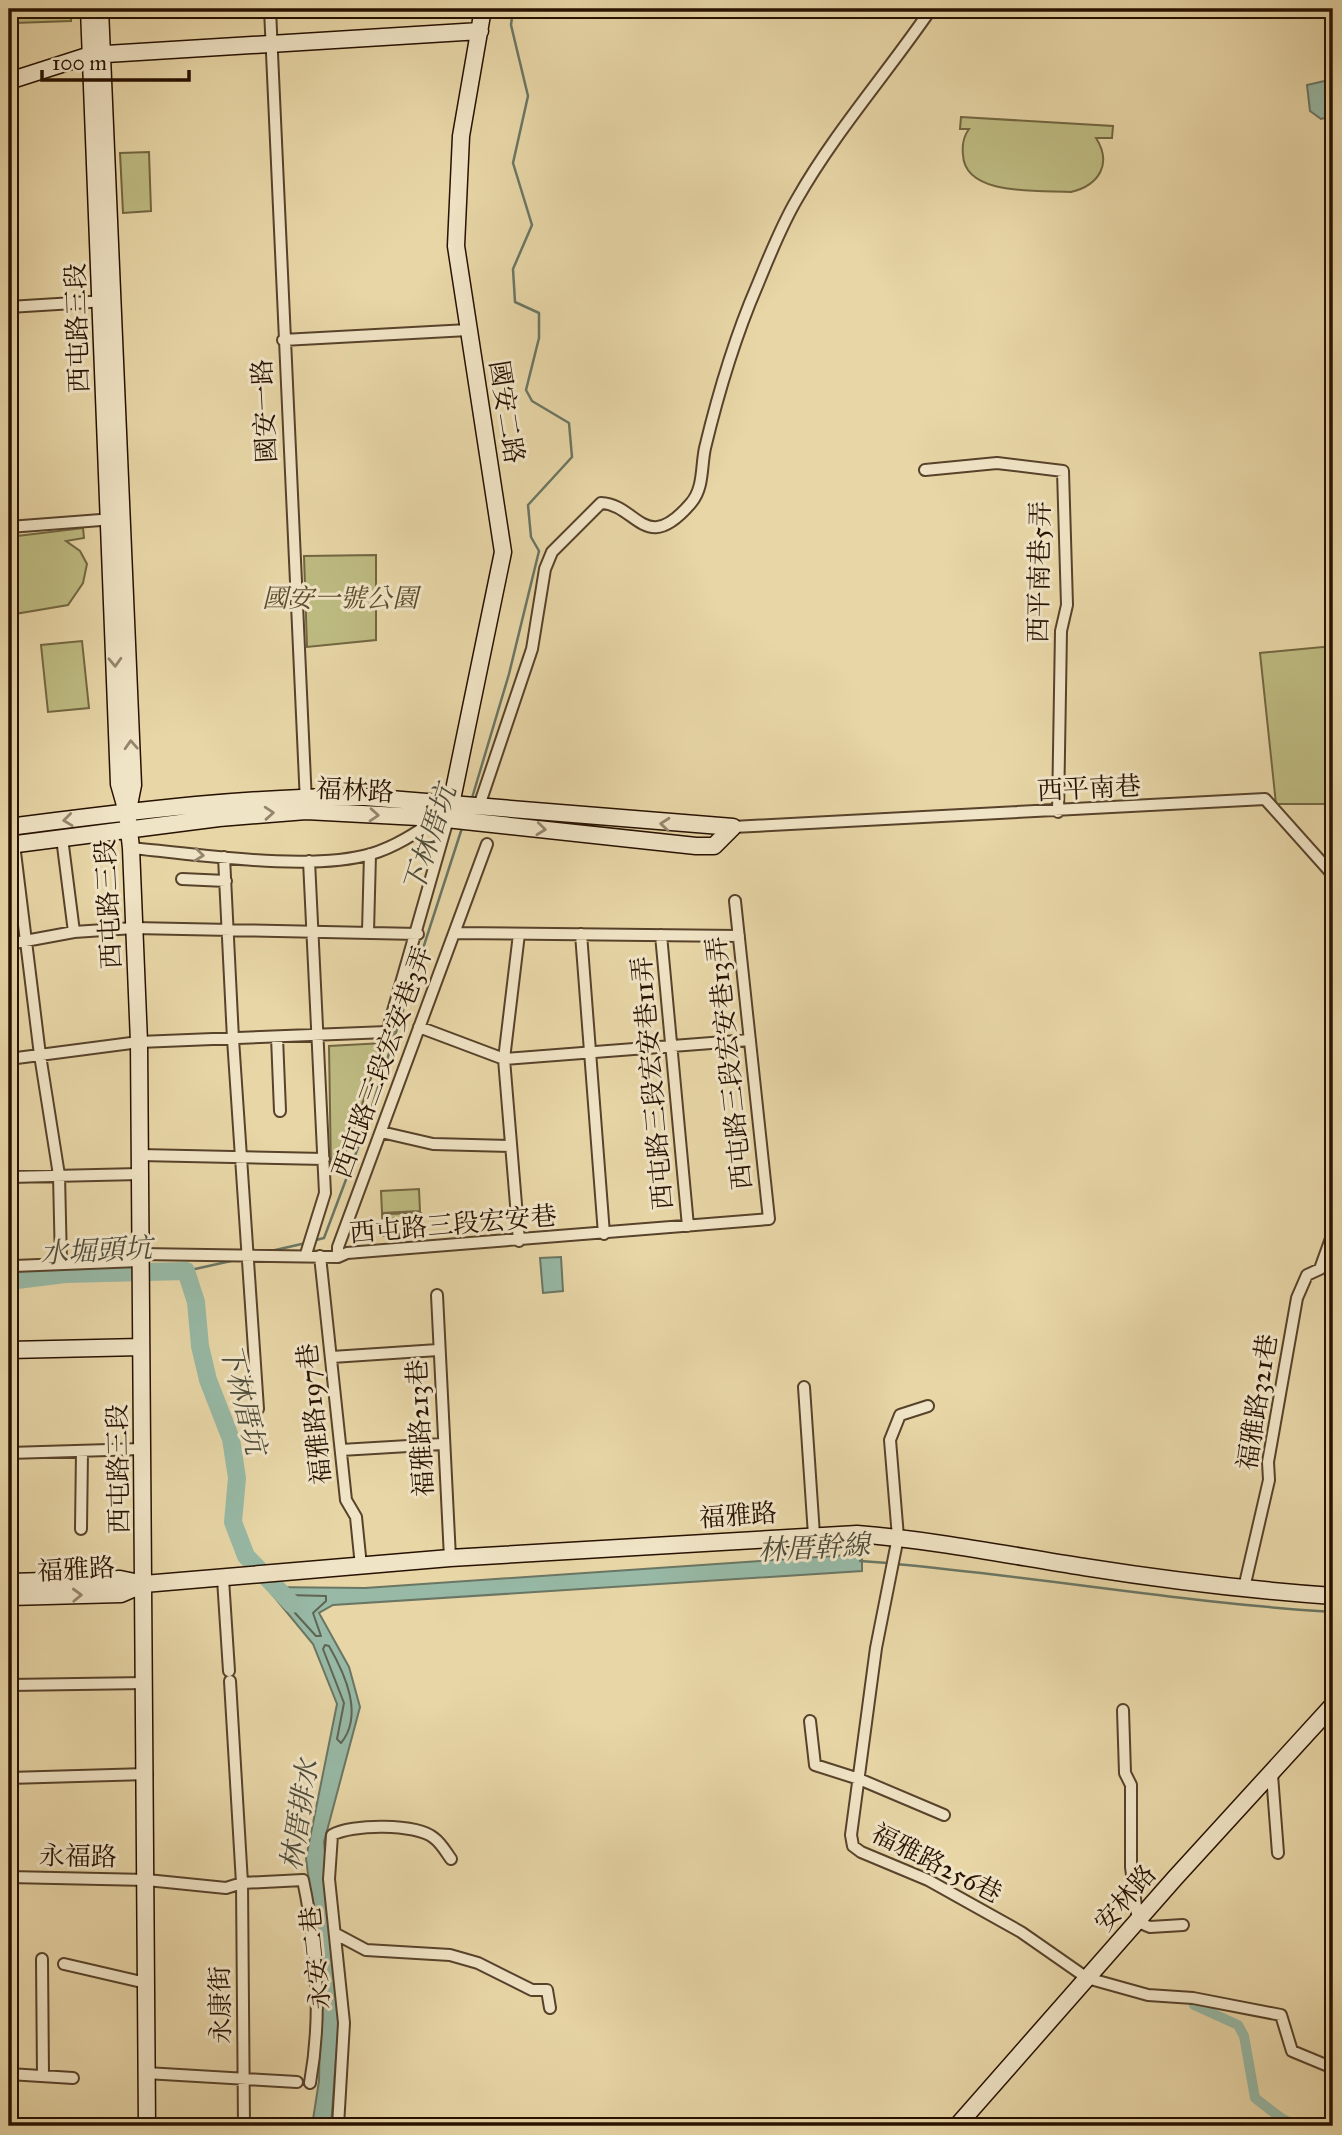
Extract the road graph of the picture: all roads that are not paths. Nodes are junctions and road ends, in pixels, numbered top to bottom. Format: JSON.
{"nodes":[{"id":1,"x":89,"y":9,"type":"edge"},
{"id":2,"x":100,"y":9,"type":"edge"},
{"id":3,"x":270,"y":9,"type":"edge"},
{"id":4,"x":483,"y":9,"type":"edge"},
{"id":5,"x":932,"y":9,"type":"edge"},
{"id":6,"x":480,"y":31,"type":"junction"},
{"id":7,"x":271,"y":44,"type":"junction"},
{"id":8,"x":96,"y":54,"type":"junction"},
{"id":9,"x":9,"y":81,"type":"edge"},
{"id":10,"x":106,"y":301,"type":"junction"},
{"id":11,"x":9,"y":307,"type":"edge"},
{"id":12,"x":468,"y":330,"type":"junction"},
{"id":13,"x":283,"y":340,"type":"junction"},
{"id":14,"x":925,"y":470,"type":"dead end"},
{"id":15,"x":115,"y":519,"type":"junction"},
{"id":16,"x":9,"y":527,"type":"edge"},
{"id":17,"x":306,"y":804,"type":"junction"},
{"id":18,"x":1058,"y":812,"type":"junction"},
{"id":19,"x":127,"y":813,"type":"junction"},
{"id":20,"x":461,"y":813,"type":"junction"},
{"id":21,"x":811,"y":825,"type":"joint"},
{"id":22,"x":9,"y":827,"type":"edge"},
{"id":23,"x":733,"y":827,"type":"joint"},
{"id":24,"x":128,"y":829,"type":"junction"},
{"id":25,"x":62,"y":838,"type":"junction"},
{"id":26,"x":11,"y":844,"type":"edge"},
{"id":27,"x":487,"y":844,"type":"dead end"},
{"id":28,"x":131,"y":848,"type":"junction"},
{"id":29,"x":370,"y":855,"type":"junction"},
{"id":30,"x":224,"y":857,"type":"junction"},
{"id":31,"x":310,"y":861,"type":"junction"},
{"id":32,"x":1333,"y":875,"type":"edge"},
{"id":33,"x":182,"y":879,"type":"dead end"},
{"id":34,"x":226,"y":881,"type":"junction"},
{"id":35,"x":735,"y":901,"type":"dead end"},
{"id":36,"x":134,"y":928,"type":"junction"},
{"id":37,"x":228,"y":930,"type":"junction"},
{"id":38,"x":314,"y":931,"type":"junction"},
{"id":39,"x":74,"y":932,"type":"junction"},
{"id":40,"x":368,"y":932,"type":"junction"},
{"id":41,"x":418,"y":933,"type":"junction"},
{"id":42,"x":454,"y":933,"type":"junction"},
{"id":43,"x":519,"y":934,"type":"junction"},
{"id":44,"x":581,"y":934,"type":"junction"},
{"id":45,"x":661,"y":935,"type":"junction"},
{"id":46,"x":738,"y":936,"type":"junction"},
{"id":47,"x":26,"y":942,"type":"junction"},
{"id":48,"x":9,"y":944,"type":"edge"},
{"id":49,"x":419,"y":1027,"type":"junction"},
{"id":50,"x":320,"y":1035,"type":"junction"},
{"id":51,"x":277,"y":1037,"type":"junction"},
{"id":52,"x":233,"y":1039,"type":"junction"},
{"id":53,"x":750,"y":1040,"type":"junction"},
{"id":54,"x":139,"y":1042,"type":"junction"},
{"id":55,"x":671,"y":1046,"type":"junction"},
{"id":56,"x":590,"y":1052,"type":"junction"},
{"id":57,"x":40,"y":1055,"type":"junction"},
{"id":58,"x":9,"y":1059,"type":"edge"},
{"id":59,"x":504,"y":1059,"type":"junction"},
{"id":60,"x":280,"y":1111,"type":"dead end"},
{"id":61,"x":380,"y":1132,"type":"junction"},
{"id":62,"x":511,"y":1146,"type":"junction"},
{"id":63,"x":140,"y":1155,"type":"junction"},
{"id":64,"x":240,"y":1157,"type":"junction"},
{"id":65,"x":324,"y":1158,"type":"junction"},
{"id":66,"x":140,"y":1174,"type":"junction"},
{"id":67,"x":59,"y":1175,"type":"junction"},
{"id":68,"x":9,"y":1177,"type":"edge"},
{"id":69,"x":769,"y":1219,"type":"joint"},
{"id":70,"x":688,"y":1226,"type":"junction"},
{"id":71,"x":1333,"y":1233,"type":"edge"},
{"id":72,"x":604,"y":1234,"type":"junction"},
{"id":73,"x":519,"y":1241,"type":"junction"},
{"id":74,"x":306,"y":1254,"type":"junction"},
{"id":75,"x":320,"y":1256,"type":"junction"},
{"id":76,"x":246,"y":1257,"type":"junction"},
{"id":77,"x":338,"y":1257,"type":"junction"},
{"id":78,"x":9,"y":1261,"type":"edge"},
{"id":79,"x":61,"y":1264,"type":"junction"},
{"id":80,"x":140,"y":1266,"type":"junction"},
{"id":81,"x":436,"y":1295,"type":"dead end"},
{"id":82,"x":141,"y":1347,"type":"junction"},
{"id":83,"x":9,"y":1350,"type":"edge"},
{"id":84,"x":438,"y":1350,"type":"junction"},
{"id":85,"x":332,"y":1357,"type":"junction"},
{"id":86,"x":804,"y":1387,"type":"dead end"},
{"id":87,"x":928,"y":1406,"type":"dead end"},
{"id":88,"x":258,"y":1409,"type":"dead end"},
{"id":89,"x":442,"y":1444,"type":"junction"},
{"id":90,"x":142,"y":1449,"type":"junction"},
{"id":91,"x":341,"y":1450,"type":"junction"},
{"id":92,"x":82,"y":1451,"type":"junction"},
{"id":93,"x":9,"y":1453,"type":"edge"},
{"id":94,"x":81,"y":1529,"type":"dead end"},
{"id":95,"x":814,"y":1535,"type":"junction"},
{"id":96,"x":898,"y":1537,"type":"junction"},
{"id":97,"x":450,"y":1558,"type":"junction"},
{"id":98,"x":361,"y":1566,"type":"junction"},
{"id":99,"x":223,"y":1579,"type":"junction"},
{"id":100,"x":9,"y":1582,"type":"edge"},
{"id":101,"x":144,"y":1584,"type":"junction"},
{"id":102,"x":1244,"y":1588,"type":"junction"},
{"id":103,"x":1333,"y":1596,"type":"edge"},
{"id":104,"x":9,"y":1597,"type":"edge"},
{"id":105,"x":146,"y":1683,"type":"junction"},
{"id":106,"x":9,"y":1685,"type":"edge"},
{"id":107,"x":1333,"y":1705,"type":"edge"},
{"id":108,"x":1123,"y":1710,"type":"dead end"},
{"id":109,"x":810,"y":1721,"type":"dead end"},
{"id":110,"x":147,"y":1774,"type":"junction"},
{"id":111,"x":1272,"y":1775,"type":"junction"},
{"id":112,"x":9,"y":1778,"type":"edge"},
{"id":113,"x":859,"y":1779,"type":"junction"},
{"id":114,"x":944,"y":1815,"type":"dead end"},
{"id":115,"x":396,"y":1824,"type":"dead end"},
{"id":116,"x":332,"y":1835,"type":"junction"},
{"id":117,"x":1278,"y":1853,"type":"dead end"},
{"id":118,"x":452,"y":1859,"type":"dead end"},
{"id":119,"x":9,"y":1877,"type":"edge"},
{"id":120,"x":146,"y":1880,"type":"junction"},
{"id":121,"x":242,"y":1883,"type":"junction"},
{"id":122,"x":1138,"y":1922,"type":"junction"},
{"id":123,"x":1183,"y":1925,"type":"dead end"},
{"id":124,"x":336,"y":1934,"type":"junction"},
{"id":125,"x":42,"y":1959,"type":"dead end"},
{"id":126,"x":64,"y":1964,"type":"dead end"},
{"id":127,"x":1087,"y":1978,"type":"junction"},
{"id":128,"x":146,"y":1983,"type":"junction"},
{"id":129,"x":550,"y":2008,"type":"dead end"},
{"id":130,"x":1333,"y":2068,"type":"edge"},
{"id":131,"x":146,"y":2073,"type":"junction"},
{"id":132,"x":9,"y":2074,"type":"edge"},
{"id":133,"x":43,"y":2076,"type":"junction"},
{"id":134,"x":244,"y":2077,"type":"junction"},
{"id":135,"x":73,"y":2078,"type":"dead end"},
{"id":136,"x":297,"y":2082,"type":"dead end"},
{"id":137,"x":310,"y":2083,"type":"dead end"},
{"id":138,"x":147,"y":2126,"type":"edge"},
{"id":139,"x":244,"y":2126,"type":"edge"},
{"id":140,"x":338,"y":2126,"type":"edge"},
{"id":141,"x":957,"y":2126,"type":"edge"}],
"edges":[{"from":1,"to":8,"type":"street","name":"西屯路三段"},
{"from":2,"to":8,"type":"street","name":"西屯路三段"},
{"from":3,"to":7,"type":"street","name":"國安一路"},
{"from":4,"to":6,"type":"street","name":"國安二路"},
{"from":5,"to":20,"type":"street"},
{"from":6,"to":7,"type":"street"},
{"from":6,"to":12,"type":"street","name":"國安二路"},
{"from":7,"to":8,"type":"street"},
{"from":7,"to":13,"type":"street","name":"國安一路"},
{"from":8,"to":9,"type":"street"},
{"from":8,"to":10,"type":"street","name":"西屯路三段"},
{"from":10,"to":11,"type":"street"},
{"from":10,"to":15,"type":"street","name":"西屯路三段"},
{"from":12,"to":13,"type":"street"},
{"from":12,"to":20,"type":"street","name":"國安二路"},
{"from":13,"to":17,"type":"street","name":"國安一路"},
{"from":14,"to":18,"type":"street","name":"西平南巷5弄"},
{"from":15,"to":16,"type":"street"},
{"from":15,"to":19,"type":"street","name":"西屯路三段"},
{"from":17,"to":19,"type":"street","name":"福林路"},
{"from":17,"to":20,"type":"street","name":"福林路"},
{"from":24,"to":17,"type":"street","name":"福林路","one_way":true},
{"from":18,"to":21,"type":"street","name":"西平南巷"},
{"from":18,"to":32,"type":"street","name":"西平南巷"},
{"from":19,"to":22,"type":"street","name":"福林路","one_way":true},
{"from":19,"to":24,"type":"street","name":"西屯路三段"},
{"from":20,"to":23,"type":"street","name":"福林路"},
{"from":20,"to":29,"type":"street"},
{"from":20,"to":41,"type":"street"},
{"from":21,"to":23,"type":"street","name":"福林路"},
{"from":24,"to":25,"type":"street","name":"福林路"},
{"from":24,"to":28,"type":"street","name":"西屯路三段"},
{"from":25,"to":26,"type":"street","name":"福林路"},
{"from":25,"to":39,"type":"street"},
{"from":26,"to":47,"type":"street"},
{"from":27,"to":42,"type":"street","name":"西屯路三段宏安巷3弄"},
{"from":28,"to":30,"type":"street","one_way":true},
{"from":28,"to":36,"type":"street","name":"西屯路三段"},
{"from":29,"to":31,"type":"street"},
{"from":29,"to":40,"type":"street"},
{"from":30,"to":31,"type":"street"},
{"from":30,"to":34,"type":"street"},
{"from":31,"to":38,"type":"street"},
{"from":33,"to":34,"type":"street"},
{"from":34,"to":37,"type":"street"},
{"from":35,"to":46,"type":"street","name":"西屯路三段宏安巷13弄"},
{"from":36,"to":37,"type":"street"},
{"from":36,"to":39,"type":"street"},
{"from":36,"to":54,"type":"street","name":"西屯路三段"},
{"from":37,"to":38,"type":"street"},
{"from":37,"to":52,"type":"street"},
{"from":38,"to":40,"type":"street"},
{"from":38,"to":50,"type":"street"},
{"from":39,"to":47,"type":"street"},
{"from":40,"to":41,"type":"street"},
{"from":41,"to":50,"type":"street"},
{"from":42,"to":43,"type":"street"},
{"from":42,"to":49,"type":"street","name":"西屯路三段宏安巷3弄"},
{"from":43,"to":44,"type":"street"},
{"from":43,"to":59,"type":"street"},
{"from":44,"to":45,"type":"street"},
{"from":44,"to":56,"type":"street"},
{"from":45,"to":46,"type":"street"},
{"from":45,"to":55,"type":"street","name":"西屯路三段宏安巷11弄"},
{"from":46,"to":53,"type":"street","name":"西屯路三段宏安巷13弄"},
{"from":47,"to":48,"type":"street"},
{"from":47,"to":57,"type":"street"},
{"from":49,"to":59,"type":"street"},
{"from":49,"to":61,"type":"street","name":"西屯路三段宏安巷3弄"},
{"from":50,"to":51,"type":"street"},
{"from":50,"to":65,"type":"street"},
{"from":51,"to":52,"type":"street"},
{"from":51,"to":60,"type":"street"},
{"from":52,"to":54,"type":"street"},
{"from":52,"to":64,"type":"street"},
{"from":53,"to":55,"type":"street"},
{"from":53,"to":69,"type":"street","name":"西屯路三段宏安巷13弄"},
{"from":54,"to":57,"type":"street"},
{"from":54,"to":63,"type":"street","name":"西屯路三段"},
{"from":55,"to":56,"type":"street"},
{"from":55,"to":70,"type":"street","name":"西屯路三段宏安巷11弄"},
{"from":56,"to":59,"type":"street"},
{"from":56,"to":72,"type":"street"},
{"from":57,"to":58,"type":"street"},
{"from":57,"to":67,"type":"street"},
{"from":59,"to":62,"type":"street"},
{"from":61,"to":62,"type":"street"},
{"from":61,"to":77,"type":"street","name":"西屯路三段宏安巷3弄"},
{"from":62,"to":73,"type":"street"},
{"from":63,"to":64,"type":"street"},
{"from":63,"to":66,"type":"street","name":"西屯路三段"},
{"from":64,"to":65,"type":"street"},
{"from":64,"to":76,"type":"street"},
{"from":65,"to":74,"type":"street"},
{"from":66,"to":67,"type":"street"},
{"from":66,"to":80,"type":"street","name":"西屯路三段"},
{"from":67,"to":68,"type":"street"},
{"from":67,"to":79,"type":"street"},
{"from":69,"to":70,"type":"street","name":"西屯路三段宏安巷"},
{"from":70,"to":72,"type":"street","name":"西屯路三段宏安巷"},
{"from":71,"to":102,"type":"street","name":"福雅路321巷"},
{"from":72,"to":73,"type":"street","name":"西屯路三段宏安巷"},
{"from":73,"to":77,"type":"street","name":"西屯路三段宏安巷"},
{"from":74,"to":75,"type":"street","name":"西屯路三段宏安巷"},
{"from":74,"to":76,"type":"street","name":"西屯路三段宏安巷"},
{"from":75,"to":77,"type":"street","name":"西屯路三段宏安巷"},
{"from":75,"to":85,"type":"street","name":"福雅路197巷"},
{"from":76,"to":80,"type":"street","name":"西屯路三段宏安巷"},
{"from":76,"to":88,"type":"street"},
{"from":78,"to":79,"type":"street","name":"西屯路三段宏安巷"},
{"from":79,"to":80,"type":"street","name":"西屯路三段宏安巷"},
{"from":80,"to":82,"type":"street","name":"西屯路三段"},
{"from":81,"to":84,"type":"street","name":"福雅路213巷"},
{"from":82,"to":83,"type":"street"},
{"from":82,"to":90,"type":"street","name":"西屯路三段"},
{"from":84,"to":85,"type":"street"},
{"from":84,"to":89,"type":"street","name":"福雅路213巷"},
{"from":85,"to":91,"type":"street","name":"福雅路197巷"},
{"from":86,"to":95,"type":"street"},
{"from":87,"to":96,"type":"street","name":"福雅路256巷"},
{"from":89,"to":91,"type":"street"},
{"from":89,"to":97,"type":"street","name":"福雅路213巷"},
{"from":90,"to":92,"type":"street"},
{"from":90,"to":101,"type":"street","name":"西屯路三段"},
{"from":91,"to":98,"type":"street","name":"福雅路197巷"},
{"from":92,"to":93,"type":"street"},
{"from":92,"to":94,"type":"street"},
{"from":95,"to":96,"type":"street","name":"福雅路"},
{"from":95,"to":97,"type":"street","name":"福雅路"},
{"from":96,"to":102,"type":"street","name":"福雅路"},
{"from":96,"to":113,"type":"street","name":"福雅路256巷"},
{"from":97,"to":98,"type":"street","name":"福雅路"},
{"from":98,"to":99,"type":"street","name":"福雅路"},
{"from":99,"to":101,"type":"street","name":"福雅路"},
{"from":99,"to":121,"type":"street","name":"永康街"},
{"from":100,"to":101,"type":"street","name":"福雅路"},
{"from":104,"to":101,"type":"street","name":"福雅路","one_way":true},
{"from":101,"to":105,"type":"street","name":"西屯路三段"},
{"from":102,"to":103,"type":"street","name":"福雅路"},
{"from":105,"to":106,"type":"street"},
{"from":105,"to":110,"type":"street","name":"西屯路三段"},
{"from":107,"to":111,"type":"street","name":"安林路"},
{"from":108,"to":122,"type":"street"},
{"from":109,"to":113,"type":"street"},
{"from":110,"to":112,"type":"street"},
{"from":110,"to":120,"type":"street","name":"西屯路三段"},
{"from":111,"to":117,"type":"street"},
{"from":111,"to":122,"type":"street","name":"安林路"},
{"from":113,"to":114,"type":"street"},
{"from":113,"to":127,"type":"street","name":"福雅路256巷"},
{"from":115,"to":116,"type":"street"},
{"from":116,"to":118,"type":"street"},
{"from":116,"to":124,"type":"street","name":"永安二巷"},
{"from":119,"to":120,"type":"street","name":"永福路"},
{"from":120,"to":121,"type":"street","name":"永福路"},
{"from":120,"to":128,"type":"street","name":"西屯路三段"},
{"from":121,"to":134,"type":"street","name":"永康街"},
{"from":121,"to":137,"type":"street","name":"永福路"},
{"from":122,"to":123,"type":"street"},
{"from":122,"to":127,"type":"street","name":"安林路"},
{"from":124,"to":129,"type":"street"},
{"from":124,"to":140,"type":"street","name":"永安二巷"},
{"from":125,"to":133,"type":"street"},
{"from":126,"to":128,"type":"street"},
{"from":127,"to":130,"type":"street","name":"福雅路256巷"},
{"from":127,"to":141,"type":"street","name":"安林路"},
{"from":128,"to":131,"type":"street","name":"西屯路三段"},
{"from":131,"to":134,"type":"street"},
{"from":131,"to":138,"type":"street","name":"西屯路三段"},
{"from":132,"to":133,"type":"street"},
{"from":133,"to":135,"type":"street"},
{"from":134,"to":136,"type":"street"},
{"from":134,"to":139,"type":"street","name":"永康街"}]}
